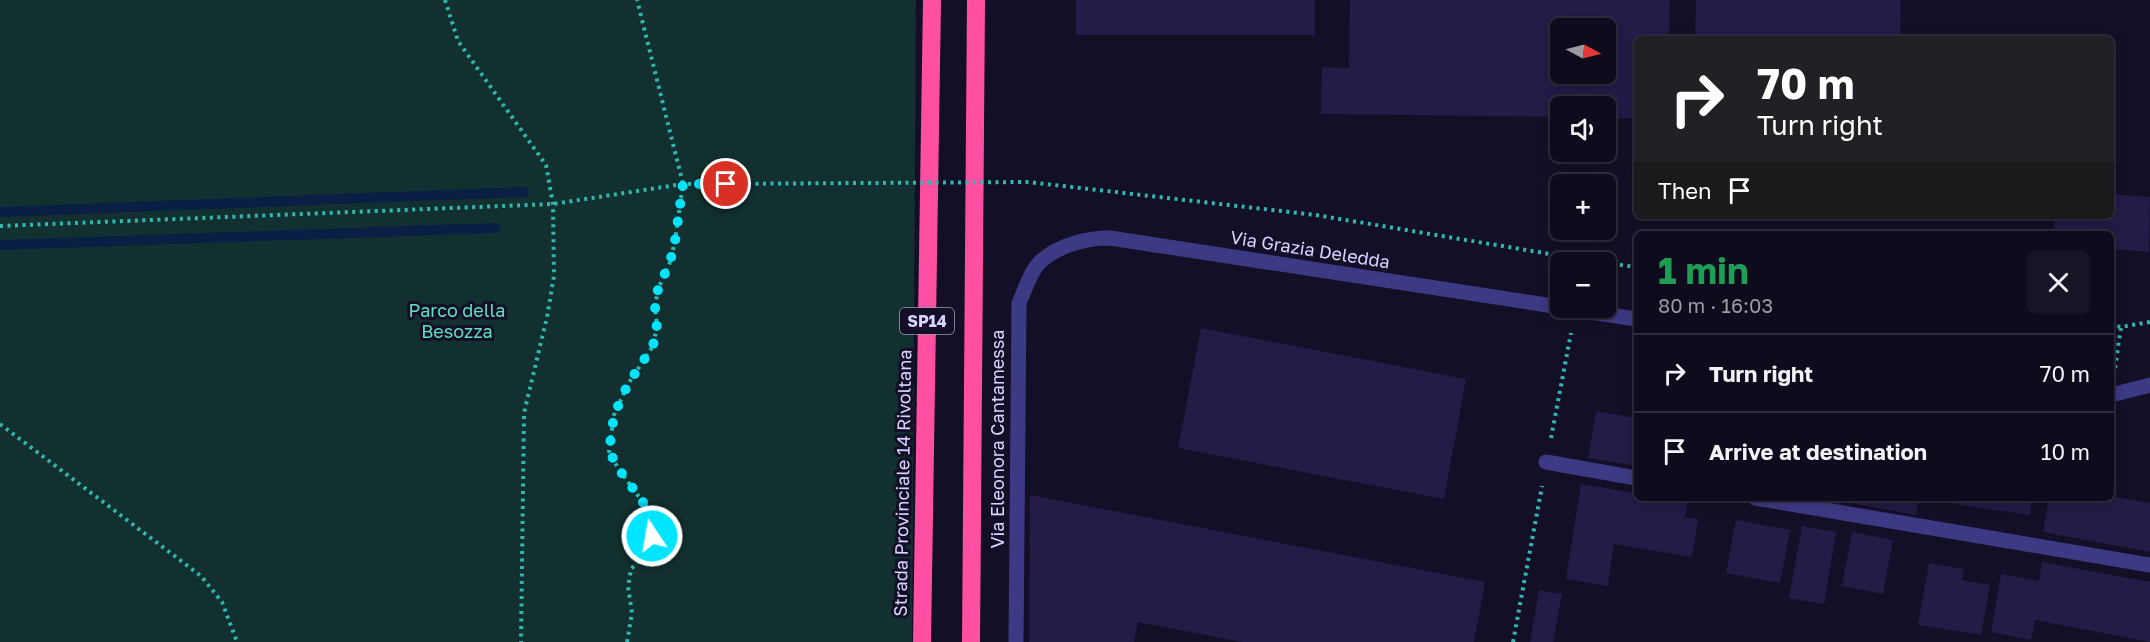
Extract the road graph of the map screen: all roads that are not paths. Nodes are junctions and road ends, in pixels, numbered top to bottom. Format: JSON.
{"nodes":[{"id":1,"x":932,"y":0,"type":"edge"},
{"id":2,"x":976,"y":0,"type":"edge"},
{"id":3,"x":1057,"y":250,"type":"joint"},
{"id":4,"x":1550,"y":305,"type":"edge"},
{"id":5,"x":1616,"y":316,"type":"edge"},
{"id":6,"x":1634,"y":319,"type":"edge"},
{"id":7,"x":2150,"y":385,"type":"edge"},
{"id":8,"x":2114,"y":394,"type":"edge"},
{"id":9,"x":2114,"y":395,"type":"edge"},
{"id":10,"x":2150,"y":398,"type":"edge"},
{"id":11,"x":1546,"y":462,"type":"dead end"},
{"id":12,"x":1634,"y":478,"type":"edge"},
{"id":13,"x":1773,"y":501,"type":"edge"},
{"id":14,"x":2150,"y":565,"type":"edge"},
{"id":15,"x":922,"y":642,"type":"edge"},
{"id":16,"x":971,"y":642,"type":"edge"},
{"id":17,"x":1016,"y":642,"type":"edge"}],
"edges":[{"from":1,"to":15,"type":"highway","name":"Strada Provinciale 14 Rivoltana","number":"SP14"},
{"from":2,"to":16,"type":"highway","number":"SP14"},
{"from":3,"to":4,"type":"street","name":"Via Grazia Deledda"},
{"from":3,"to":17,"type":"street","name":"Via Eleonora Cantamessa"},
{"from":5,"to":6,"type":"street","name":"Via Grazia Deledda"},
{"from":7,"to":8,"type":"street"},
{"from":9,"to":10,"type":"street"},
{"from":11,"to":12,"type":"street"},
{"from":13,"to":14,"type":"street"}]}
